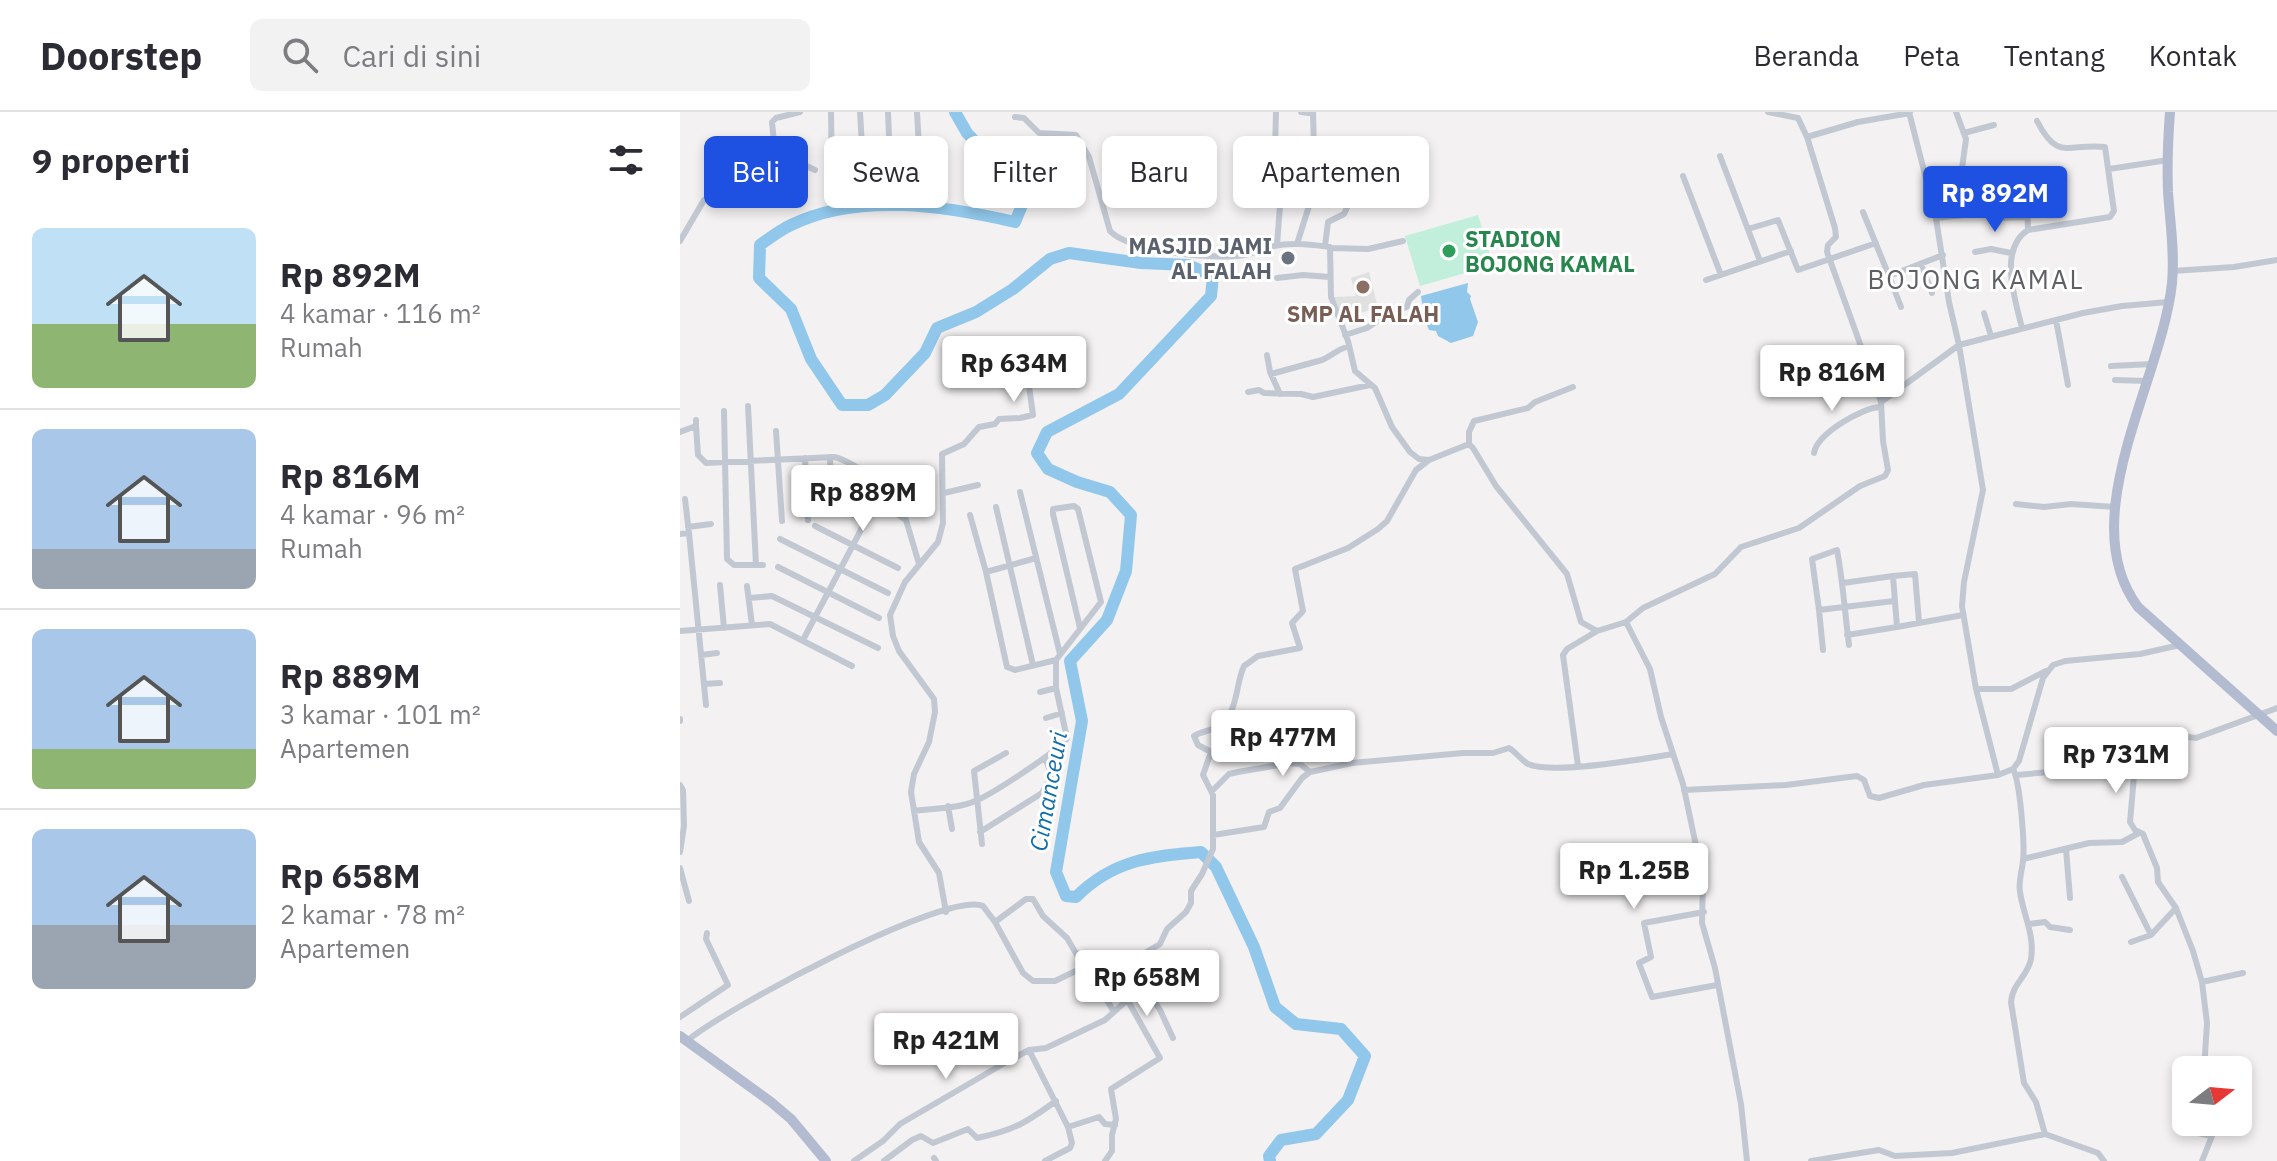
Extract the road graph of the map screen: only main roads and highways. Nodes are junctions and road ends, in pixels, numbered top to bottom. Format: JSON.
{"nodes":[{"id":1,"x":2170,"y":112,"type":"edge"},
{"id":2,"x":2277,"y":731,"type":"edge"},
{"id":3,"x":683,"y":1039,"type":"edge"},
{"id":4,"x":826,"y":1161,"type":"edge"}],
"edges":[{"from":1,"to":2,"type":"main road"},
{"from":3,"to":4,"type":"main road"}]}
